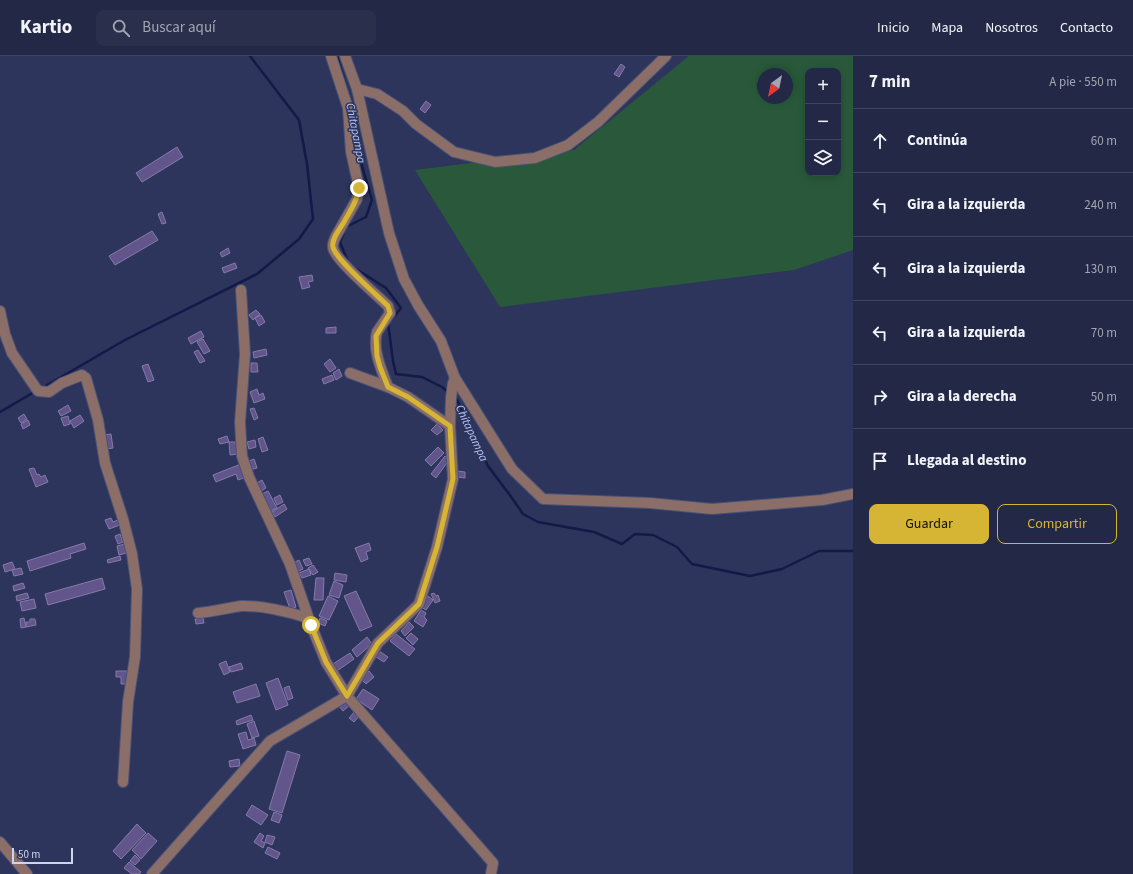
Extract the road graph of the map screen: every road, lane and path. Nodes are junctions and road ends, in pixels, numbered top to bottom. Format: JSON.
{"nodes":[{"id":1,"x":331,"y":56,"type":"edge"},
{"id":2,"x":345,"y":56,"type":"edge"},
{"id":3,"x":666,"y":56,"type":"edge"},
{"id":4,"x":357,"y":89,"type":"junction"},
{"id":5,"x":241,"y":290,"type":"dead end"},
{"id":6,"x":0,"y":311,"type":"edge"},
{"id":7,"x":350,"y":373,"type":"dead end"},
{"id":8,"x":454,"y":381,"type":"junction"},
{"id":9,"x":388,"y":387,"type":"junction"},
{"id":10,"x":450,"y":426,"type":"junction"},
{"id":11,"x":853,"y":494,"type":"edge"},
{"id":12,"x":198,"y":613,"type":"dead end"},
{"id":13,"x":308,"y":618,"type":"junction"},
{"id":14,"x":347,"y":696,"type":"junction"},
{"id":15,"x":123,"y":782,"type":"dead end"},
{"id":16,"x":0,"y":842,"type":"edge"},
{"id":17,"x":27,"y":874,"type":"edge"},
{"id":18,"x":152,"y":874,"type":"edge"},
{"id":19,"x":491,"y":874,"type":"edge"}],
"edges":[{"from":1,"to":9,"type":"street"},
{"from":2,"to":4,"type":"street"},
{"from":3,"to":4,"type":"street"},
{"from":4,"to":8,"type":"street"},
{"from":5,"to":13,"type":"street"},
{"from":6,"to":15,"type":"street"},
{"from":7,"to":9,"type":"street"},
{"from":8,"to":10,"type":"street"},
{"from":8,"to":11,"type":"street"},
{"from":9,"to":10,"type":"street"},
{"from":10,"to":14,"type":"street"},
{"from":12,"to":13,"type":"street"},
{"from":13,"to":14,"type":"street"},
{"from":14,"to":18,"type":"street"},
{"from":14,"to":19,"type":"street"},
{"from":16,"to":17,"type":"street"}]}
